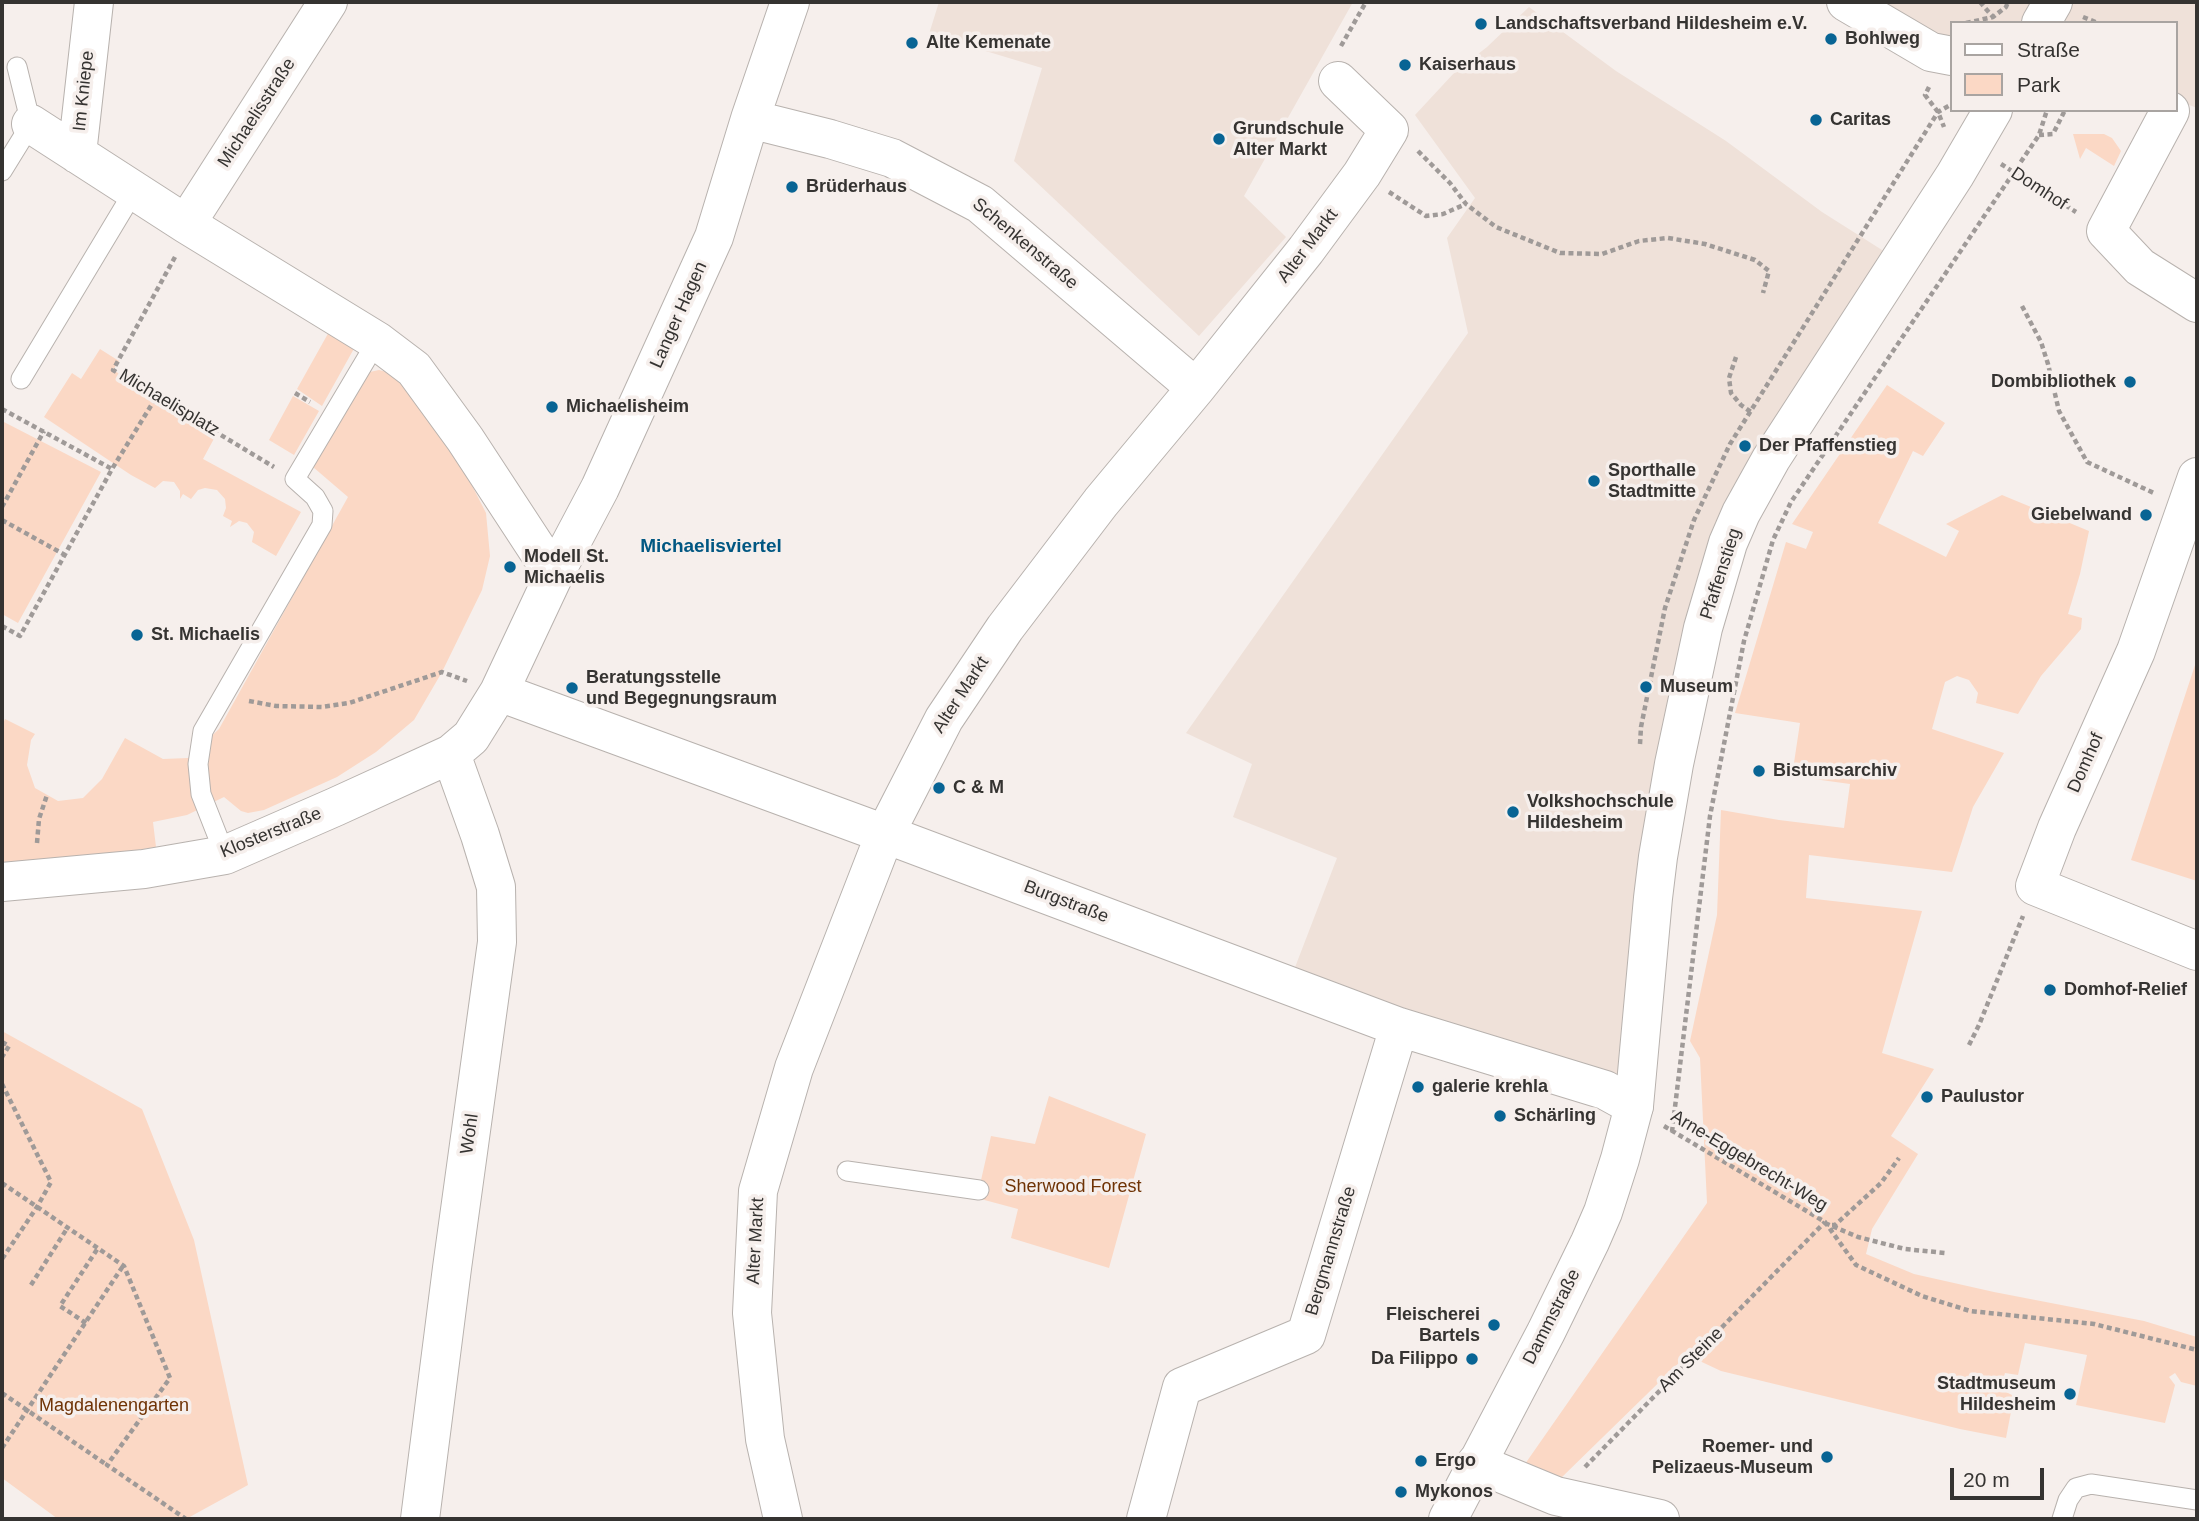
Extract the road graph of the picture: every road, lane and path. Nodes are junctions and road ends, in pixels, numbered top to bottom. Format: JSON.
{"nodes":[{"id":1,"x":93,"y":2,"type":"edge"},
{"id":2,"x":328,"y":2,"type":"edge"},
{"id":3,"x":790,"y":2,"type":"edge"},
{"id":4,"x":1366,"y":2,"type":"edge"},
{"id":5,"x":1846,"y":2,"type":"edge"},
{"id":6,"x":1980,"y":2,"type":"edge"},
{"id":7,"x":2008,"y":2,"type":"edge"},
{"id":8,"x":2053,"y":2,"type":"edge"},
{"id":9,"x":1993,"y":17,"type":"junction"},
{"id":10,"x":1988,"y":21,"type":"edge"},
{"id":11,"x":2043,"y":21,"type":"edge"},
{"id":12,"x":1951,"y":46,"type":"edge"},
{"id":13,"x":1951,"y":53,"type":"edge"},
{"id":14,"x":17,"y":67,"type":"dead end"},
{"id":15,"x":1338,"y":81,"type":"joint"},
{"id":16,"x":1951,"y":105,"type":"edge"},
{"id":17,"x":1938,"y":112,"type":"junction"},
{"id":18,"x":1992,"y":112,"type":"edge"},
{"id":19,"x":2046,"y":112,"type":"edge"},
{"id":20,"x":2064,"y":112,"type":"edge"},
{"id":21,"x":2169,"y":112,"type":"edge"},
{"id":22,"x":2174,"y":112,"type":"edge"},
{"id":23,"x":750,"y":119,"type":"junction"},
{"id":24,"x":2197,"y":122,"type":"edge"},
{"id":25,"x":30,"y":124,"type":"junction"},
{"id":26,"x":1389,"y":130,"type":"junction"},
{"id":27,"x":2039,"y":135,"type":"junction"},
{"id":28,"x":1973,"y":146,"type":"junction"},
{"id":29,"x":77,"y":154,"type":"junction"},
{"id":30,"x":2,"y":171,"type":"edge"},
{"id":31,"x":2014,"y":173,"type":"junction"},
{"id":32,"x":1362,"y":174,"type":"junction"},
{"id":33,"x":134,"y":191,"type":"junction"},
{"id":34,"x":1466,"y":204,"type":"junction"},
{"id":35,"x":186,"y":223,"type":"junction"},
{"id":36,"x":2106,"y":231,"type":"junction"},
{"id":37,"x":173,"y":261,"type":"dead end"},
{"id":38,"x":1763,"y":293,"type":"dead end"},
{"id":39,"x":2197,"y":303,"type":"edge"},
{"id":40,"x":2022,"y":306,"type":"dead end"},
{"id":41,"x":377,"y":341,"type":"junction"},
{"id":42,"x":1737,"y":357,"type":"dead end"},
{"id":43,"x":21,"y":379,"type":"dead end"},
{"id":44,"x":1196,"y":388,"type":"junction"},
{"id":45,"x":157,"y":396,"type":"junction"},
{"id":46,"x":2,"y":409,"type":"edge"},
{"id":47,"x":1751,"y":412,"type":"dead end"},
{"id":48,"x":44,"y":431,"type":"junction"},
{"id":49,"x":112,"y":469,"type":"junction"},
{"id":50,"x":295,"y":479,"type":"junction"},
{"id":51,"x":2,"y":507,"type":"edge"},
{"id":52,"x":2190,"y":510,"type":"edge"},
{"id":53,"x":2,"y":520,"type":"edge"},
{"id":54,"x":65,"y":555,"type":"junction"},
{"id":55,"x":554,"y":575,"type":"junction"},
{"id":56,"x":2,"y":626,"type":"edge"},
{"id":57,"x":442,"y":672,"type":"dead end"},
{"id":58,"x":226,"y":691,"type":"junction"},
{"id":59,"x":499,"y":692,"type":"junction"},
{"id":60,"x":451,"y":754,"type":"junction"},
{"id":61,"x":47,"y":795,"type":"dead end"},
{"id":62,"x":885,"y":834,"type":"junction"},
{"id":63,"x":225,"y":855,"type":"junction"},
{"id":64,"x":20,"y":881,"type":"edge"},
{"id":65,"x":2035,"y":886,"type":"junction"},
{"id":66,"x":2197,"y":951,"type":"edge"},
{"id":67,"x":1399,"y":1027,"type":"junction"},
{"id":68,"x":2,"y":1042,"type":"edge"},
{"id":69,"x":1969,"y":1045,"type":"dead end"},
{"id":70,"x":2,"y":1057,"type":"edge"},
{"id":71,"x":2,"y":1084,"type":"edge"},
{"id":72,"x":1634,"y":1106,"type":"junction"},
{"id":73,"x":1672,"y":1132,"type":"junction"},
{"id":74,"x":1899,"y":1158,"type":"dead end"},
{"id":75,"x":847,"y":1171,"type":"dead end"},
{"id":76,"x":2,"y":1183,"type":"edge"},
{"id":77,"x":979,"y":1190,"type":"dead end"},
{"id":78,"x":37,"y":1207,"type":"junction"},
{"id":79,"x":1825,"y":1222,"type":"junction"},
{"id":80,"x":68,"y":1227,"type":"junction"},
{"id":81,"x":98,"y":1248,"type":"junction"},
{"id":82,"x":1945,"y":1253,"type":"dead end"},
{"id":83,"x":2,"y":1259,"type":"edge"},
{"id":84,"x":124,"y":1266,"type":"junction"},
{"id":85,"x":31,"y":1285,"type":"dead end"},
{"id":86,"x":86,"y":1323,"type":"junction"},
{"id":87,"x":2197,"y":1350,"type":"edge"},
{"id":88,"x":2,"y":1393,"type":"edge"},
{"id":89,"x":27,"y":1410,"type":"junction"},
{"id":90,"x":2,"y":1448,"type":"edge"},
{"id":91,"x":1476,"y":1463,"type":"junction"},
{"id":92,"x":107,"y":1465,"type":"junction"},
{"id":93,"x":1556,"y":1496,"type":"junction"},
{"id":94,"x":2197,"y":1500,"type":"edge"},
{"id":95,"x":430,"y":1517,"type":"edge"},
{"id":96,"x":186,"y":1519,"type":"edge"},
{"id":97,"x":783,"y":1519,"type":"edge"},
{"id":98,"x":1146,"y":1519,"type":"edge"},
{"id":99,"x":1448,"y":1519,"type":"edge"},
{"id":100,"x":1660,"y":1519,"type":"edge"},
{"id":101,"x":2062,"y":1519,"type":"edge"}],
"edges":[{"from":1,"to":29,"type":"street","name":"Im Kniepe"},
{"from":2,"to":35,"type":"street","name":"Michaelisstraße"},
{"from":3,"to":23,"type":"street","name":"Langer Hagen"},
{"from":4,"to":15,"type":"path"},
{"from":5,"to":12,"type":"street"},
{"from":6,"to":9,"type":"path"},
{"from":7,"to":9,"type":"path"},
{"from":8,"to":11,"type":"street"},
{"from":9,"to":10,"type":"path"},
{"from":13,"to":17,"type":"path"},
{"from":14,"to":25,"type":"lane"},
{"from":15,"to":26,"type":"street"},
{"from":16,"to":17,"type":"path"},
{"from":17,"to":28,"type":"path","name":"Domhof"},
{"from":18,"to":28,"type":"street","name":"Pfaffenstieg"},
{"from":19,"to":27,"type":"path"},
{"from":20,"to":27,"type":"path"},
{"from":21,"to":36,"type":"street"},
{"from":22,"to":24,"type":"street"},
{"from":23,"to":44,"type":"street","name":"Schenkenstraße"},
{"from":23,"to":55,"type":"street","name":"Langer Hagen"},
{"from":25,"to":29,"type":"street"},
{"from":25,"to":30,"type":"lane"},
{"from":26,"to":32,"type":"street","name":"Alter Markt"},
{"from":26,"to":34,"type":"path"},
{"from":27,"to":31,"type":"path"},
{"from":28,"to":31,"type":"path","name":"Domhof"},
{"from":28,"to":72,"type":"street","name":"Pfaffenstieg"},
{"from":29,"to":33,"type":"street","name":"Im Kniepe"},
{"from":31,"to":36,"type":"path","name":"Domhof"},
{"from":31,"to":73,"type":"path"},
{"from":32,"to":34,"type":"path"},
{"from":32,"to":44,"type":"street","name":"Alter Markt"},
{"from":33,"to":35,"type":"street","name":"Im Kniepe"},
{"from":33,"to":43,"type":"lane"},
{"from":34,"to":38,"type":"path"},
{"from":35,"to":41,"type":"street"},
{"from":36,"to":39,"type":"street"},
{"from":37,"to":45,"type":"path","name":"Michaelisplatz"},
{"from":40,"to":52,"type":"path"},
{"from":41,"to":50,"type":"lane"},
{"from":41,"to":55,"type":"street"},
{"from":42,"to":47,"type":"path"},
{"from":44,"to":62,"type":"street","name":"Alter Markt"},
{"from":45,"to":49,"type":"path"},
{"from":45,"to":50,"type":"path","name":"Michaelisplatz"},
{"from":46,"to":48,"type":"path"},
{"from":48,"to":49,"type":"path"},
{"from":48,"to":51,"type":"path"},
{"from":49,"to":54,"type":"path"},
{"from":50,"to":58,"type":"lane"},
{"from":52,"to":65,"type":"street","name":"Domhof"},
{"from":53,"to":54,"type":"path"},
{"from":54,"to":56,"type":"path"},
{"from":55,"to":59,"type":"street","name":"Langer Hagen"},
{"from":57,"to":58,"type":"path"},
{"from":58,"to":63,"type":"lane"},
{"from":59,"to":60,"type":"street","name":"Klosterstraße"},
{"from":59,"to":62,"type":"street","name":"Burgstraße"},
{"from":60,"to":63,"type":"street","name":"Klosterstraße"},
{"from":60,"to":95,"type":"street","name":"Wohl"},
{"from":61,"to":64,"type":"path"},
{"from":62,"to":67,"type":"street","name":"Burgstraße"},
{"from":62,"to":97,"type":"street","name":"Alter Markt"},
{"from":63,"to":64,"type":"street","name":"Klosterstraße"},
{"from":65,"to":66,"type":"street"},
{"from":65,"to":69,"type":"path"},
{"from":67,"to":72,"type":"street","name":"Burgstraße"},
{"from":67,"to":98,"type":"street","name":"Bergmannstraße"},
{"from":68,"to":70,"type":"path"},
{"from":71,"to":78,"type":"path"},
{"from":72,"to":73,"type":"path","name":"Arne-Eggebrecht-Weg"},
{"from":72,"to":91,"type":"street","name":"Dammstraße"},
{"from":73,"to":79,"type":"path","name":"Arne-Eggebrecht-Weg"},
{"from":74,"to":79,"type":"path"},
{"from":75,"to":77,"type":"lane"},
{"from":76,"to":78,"type":"path"},
{"from":78,"to":80,"type":"path"},
{"from":78,"to":83,"type":"path"},
{"from":79,"to":82,"type":"path"},
{"from":79,"to":87,"type":"path","name":"Arne-Eggebrecht-Weg"},
{"from":79,"to":93,"type":"path","name":"Am Steine"},
{"from":80,"to":81,"type":"path"},
{"from":80,"to":85,"type":"path"},
{"from":81,"to":84,"type":"path"},
{"from":81,"to":86,"type":"path"},
{"from":84,"to":86,"type":"path"},
{"from":84,"to":92,"type":"path"},
{"from":86,"to":89,"type":"path"},
{"from":88,"to":89,"type":"path"},
{"from":89,"to":90,"type":"path"},
{"from":89,"to":92,"type":"path"},
{"from":91,"to":93,"type":"street"},
{"from":91,"to":99,"type":"street","name":"Dammstraße"},
{"from":92,"to":96,"type":"path"},
{"from":93,"to":100,"type":"street"},
{"from":94,"to":101,"type":"lane"}]}
